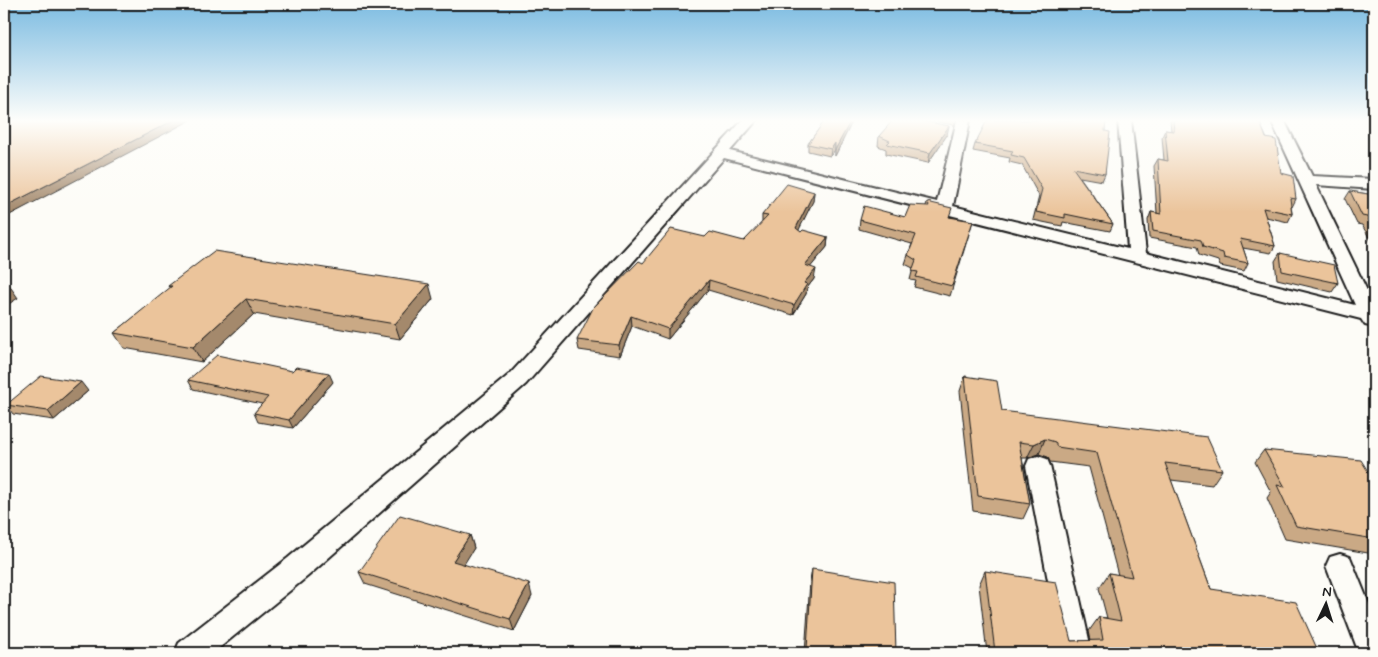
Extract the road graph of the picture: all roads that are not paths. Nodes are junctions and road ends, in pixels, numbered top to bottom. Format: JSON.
{"nodes":[{"id":1,"x":723,"y":151,"type":"edge"},
{"id":2,"x":957,"y":151,"type":"edge"},
{"id":3,"x":1128,"y":151,"type":"edge"},
{"id":4,"x":1291,"y":151,"type":"edge"},
{"id":5,"x":721,"y":153,"type":"junction"},
{"id":6,"x":1306,"y":180,"type":"junction"},
{"id":7,"x":1374,"y":184,"type":"edge"},
{"id":8,"x":944,"y":208,"type":"junction"},
{"id":9,"x":1137,"y":256,"type":"junction"},
{"id":10,"x":1372,"y":320,"type":"edge"},
{"id":11,"x":1038,"y":466,"type":"dead end"},
{"id":12,"x":1340,"y":566,"type":"dead end"},
{"id":13,"x":190,"y":653,"type":"edge"},
{"id":14,"x":1077,"y":653,"type":"edge"},
{"id":15,"x":1374,"y":653,"type":"edge"}],
"edges":[{"from":1,"to":5,"type":"street"},
{"from":2,"to":8,"type":"street"},
{"from":3,"to":9,"type":"street"},
{"from":4,"to":6,"type":"street"},
{"from":5,"to":8,"type":"street"},
{"from":5,"to":13,"type":"street"},
{"from":6,"to":7,"type":"street"},
{"from":6,"to":10,"type":"street"},
{"from":8,"to":9,"type":"street"},
{"from":9,"to":10,"type":"street"},
{"from":11,"to":14,"type":"street"},
{"from":12,"to":15,"type":"street"}]}
